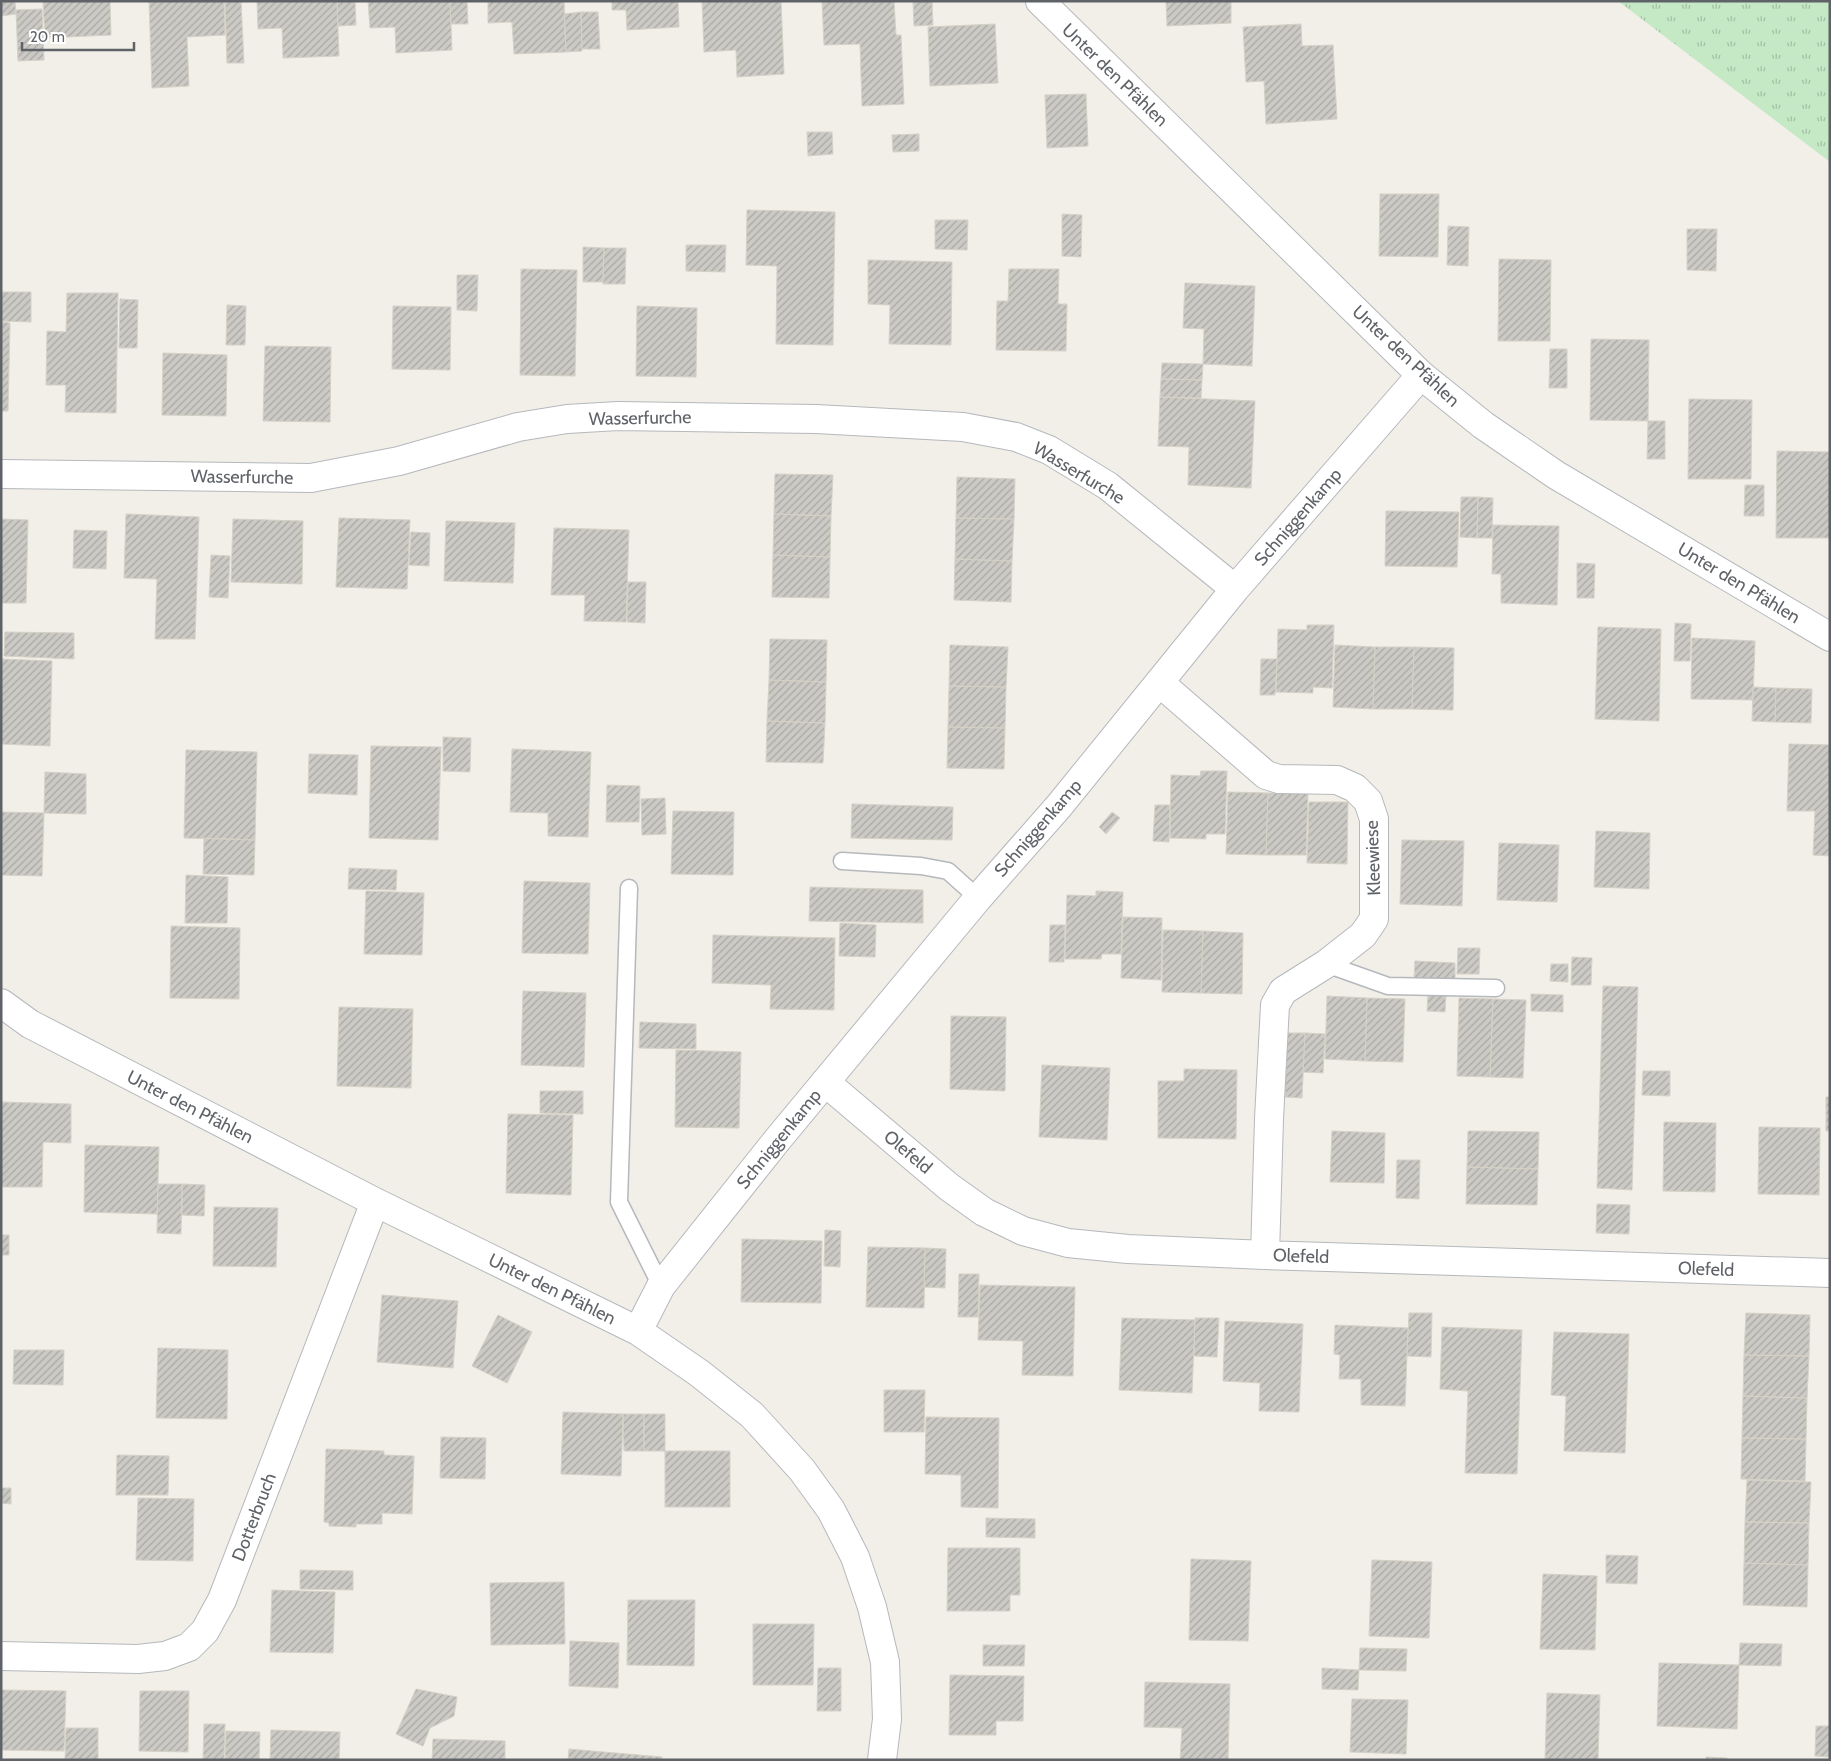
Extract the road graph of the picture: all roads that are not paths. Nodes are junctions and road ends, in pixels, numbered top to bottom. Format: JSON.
{"nodes":[{"id":1,"x":1040,"y":1,"type":"edge"},
{"id":2,"x":1421,"y":375,"type":"junction"},
{"id":3,"x":1,"y":474,"type":"edge"},
{"id":4,"x":1235,"y":589,"type":"junction"},
{"id":5,"x":1830,"y":637,"type":"edge"},
{"id":6,"x":1160,"y":683,"type":"junction"},
{"id":7,"x":842,"y":861,"type":"dead end"},
{"id":8,"x":629,"y":888,"type":"dead end"},
{"id":9,"x":978,"y":898,"type":"junction"},
{"id":10,"x":1326,"y":964,"type":"junction"},
{"id":11,"x":1496,"y":988,"type":"dead end"},
{"id":12,"x":1,"y":1003,"type":"edge"},
{"id":13,"x":825,"y":1082,"type":"junction"},
{"id":14,"x":376,"y":1202,"type":"junction"},
{"id":15,"x":1265,"y":1255,"type":"junction"},
{"id":16,"x":1830,"y":1273,"type":"edge"},
{"id":17,"x":661,"y":1286,"type":"junction"},
{"id":18,"x":638,"y":1331,"type":"junction"},
{"id":19,"x":1,"y":1656,"type":"edge"},
{"id":20,"x":882,"y":1760,"type":"edge"}],
"edges":[{"from":1,"to":2,"type":"street","name":"Unter den Pfählen"},
{"from":2,"to":4,"type":"street","name":"Schniggenkamp"},
{"from":2,"to":5,"type":"street","name":"Unter den Pfählen"},
{"from":3,"to":4,"type":"street","name":"Wasserfurche"},
{"from":4,"to":6,"type":"street","name":"Schniggenkamp"},
{"from":6,"to":9,"type":"street","name":"Schniggenkamp"},
{"from":6,"to":10,"type":"street","name":"Kleewiese"},
{"from":7,"to":9,"type":"lane"},
{"from":8,"to":17,"type":"lane"},
{"from":9,"to":13,"type":"street","name":"Schniggenkamp"},
{"from":10,"to":11,"type":"lane"},
{"from":10,"to":15,"type":"street","name":"Kleewiese"},
{"from":12,"to":14,"type":"street","name":"Unter den Pfählen"},
{"from":13,"to":15,"type":"street","name":"Olefeld"},
{"from":13,"to":17,"type":"street","name":"Schniggenkamp"},
{"from":14,"to":18,"type":"street","name":"Unter den Pfählen"},
{"from":14,"to":19,"type":"street","name":"Dotterbruch"},
{"from":15,"to":16,"type":"street","name":"Olefeld"},
{"from":17,"to":18,"type":"street","name":"Schniggenkamp"},
{"from":18,"to":20,"type":"street","name":"Unter den Pfählen"}]}
